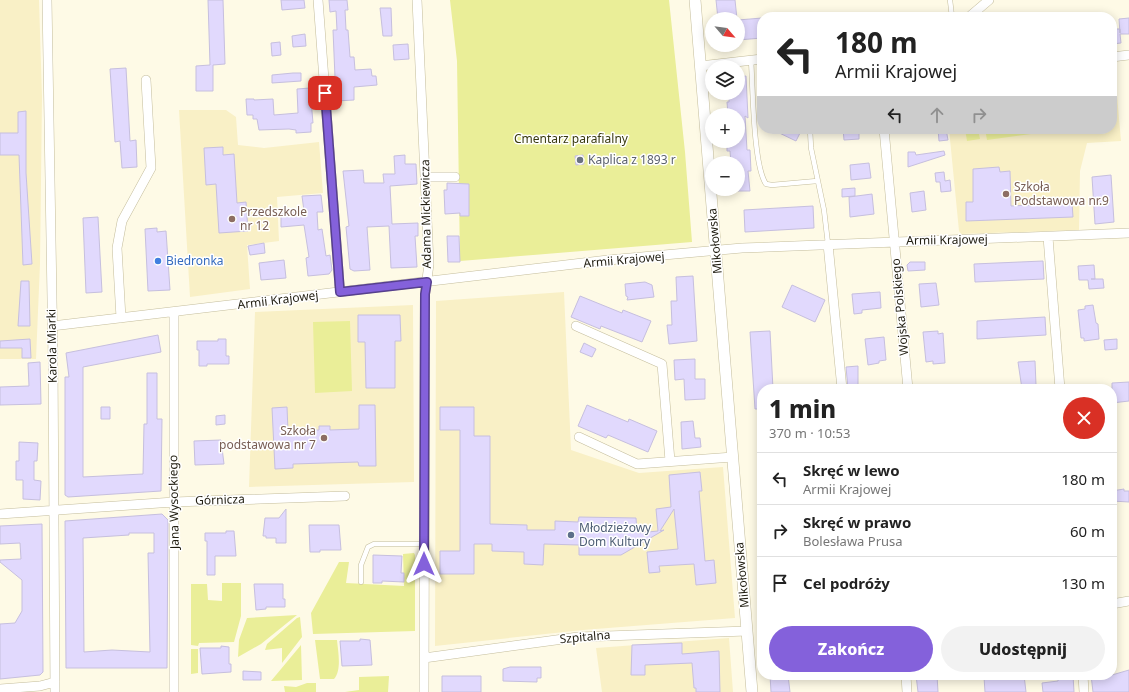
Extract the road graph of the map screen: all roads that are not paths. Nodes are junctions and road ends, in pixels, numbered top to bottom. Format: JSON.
{"nodes":[{"id":1,"x":47,"y":0,"type":"edge"},
{"id":2,"x":318,"y":0,"type":"edge"},
{"id":3,"x":417,"y":0,"type":"edge"},
{"id":4,"x":695,"y":0,"type":"edge"},
{"id":5,"x":950,"y":0,"type":"edge"},
{"id":6,"x":989,"y":0,"type":"edge"},
{"id":7,"x":951,"y":12,"type":"edge"},
{"id":8,"x":975,"y":12,"type":"edge"},
{"id":9,"x":1129,"y":55,"type":"edge"},
{"id":10,"x":1117,"y":56,"type":"edge"},
{"id":11,"x":757,"y":59,"type":"edge"},
{"id":12,"x":751,"y":60,"type":"junction"},
{"id":13,"x":700,"y":66,"type":"junction"},
{"id":14,"x":146,"y":80,"type":"dead end"},
{"id":15,"x":810,"y":134,"type":"edge"},
{"id":16,"x":884,"y":134,"type":"edge"},
{"id":17,"x":426,"y":177,"type":"junction"},
{"id":18,"x":455,"y":177,"type":"dead end"},
{"id":19,"x":817,"y":181,"type":"junction"},
{"id":20,"x":1129,"y":233,"type":"edge"},
{"id":21,"x":1048,"y":237,"type":"junction"},
{"id":22,"x":894,"y":241,"type":"junction"},
{"id":23,"x":828,"y":244,"type":"junction"},
{"id":24,"x":716,"y":251,"type":"junction"},
{"id":25,"x":427,"y":282,"type":"junction"},
{"id":26,"x":340,"y":292,"type":"junction"},
{"id":27,"x":174,"y":312,"type":"junction"},
{"id":28,"x":121,"y":318,"type":"junction"},
{"id":29,"x":52,"y":326,"type":"junction"},
{"id":30,"x":576,"y":326,"type":"dead end"},
{"id":31,"x":842,"y":384,"type":"edge"},
{"id":32,"x":908,"y":384,"type":"edge"},
{"id":33,"x":1060,"y":384,"type":"edge"},
{"id":34,"x":579,"y":437,"type":"dead end"},
{"id":35,"x":733,"y":458,"type":"junction"},
{"id":36,"x":670,"y":461,"type":"junction"},
{"id":37,"x":345,"y":496,"type":"dead end"},
{"id":38,"x":174,"y":502,"type":"junction"},
{"id":39,"x":53,"y":510,"type":"junction"},
{"id":40,"x":0,"y":514,"type":"edge"},
{"id":41,"x":424,"y":544,"type":"junction"},
{"id":42,"x":361,"y":582,"type":"dead end"},
{"id":43,"x":1129,"y":601,"type":"edge"},
{"id":44,"x":1117,"y":603,"type":"edge"},
{"id":45,"x":746,"y":631,"type":"junction"},
{"id":46,"x":424,"y":658,"type":"junction"},
{"id":47,"x":906,"y":680,"type":"edge"},
{"id":48,"x":1083,"y":680,"type":"edge"},
{"id":49,"x":55,"y":682,"type":"junction"},
{"id":50,"x":0,"y":689,"type":"edge"},
{"id":51,"x":55,"y":692,"type":"edge"},
{"id":52,"x":174,"y":692,"type":"edge"},
{"id":53,"x":424,"y":692,"type":"edge"},
{"id":54,"x":752,"y":692,"type":"edge"},
{"id":55,"x":907,"y":692,"type":"edge"},
{"id":56,"x":1084,"y":692,"type":"edge"}],
"edges":[{"from":1,"to":29,"type":"street","name":"Karola Miarki"},
{"from":2,"to":26,"type":"street"},
{"from":3,"to":17,"type":"street","name":"Adama Mickiewicza"},
{"from":4,"to":13,"type":"street","name":"Mikołowska"},
{"from":5,"to":7,"type":"lane"},
{"from":6,"to":8,"type":"street"},
{"from":9,"to":10,"type":"street"},
{"from":11,"to":12,"type":"street"},
{"from":12,"to":13,"type":"street"},
{"from":12,"to":19,"type":"lane"},
{"from":13,"to":24,"type":"street","name":"Mikołowska"},
{"from":14,"to":28,"type":"street"},
{"from":15,"to":19,"type":"lane"},
{"from":16,"to":22,"type":"street","name":"Wojska Polskiego"},
{"from":17,"to":18,"type":"street"},
{"from":17,"to":25,"type":"street","name":"Adama Mickiewicza"},
{"from":19,"to":23,"type":"lane"},
{"from":20,"to":21,"type":"street","name":"Armii Krajowej"},
{"from":21,"to":22,"type":"street","name":"Armii Krajowej"},
{"from":21,"to":33,"type":"street"},
{"from":22,"to":23,"type":"street","name":"Armii Krajowej"},
{"from":22,"to":32,"type":"street","name":"Wojska Polskiego"},
{"from":23,"to":24,"type":"street","name":"Armii Krajowej"},
{"from":23,"to":31,"type":"street"},
{"from":24,"to":25,"type":"street","name":"Armii Krajowej"},
{"from":24,"to":35,"type":"street","name":"Mikołowska"},
{"from":25,"to":26,"type":"street","name":"Armii Krajowej"},
{"from":25,"to":41,"type":"street","name":"Adama Mickiewicza"},
{"from":26,"to":27,"type":"street","name":"Armii Krajowej"},
{"from":27,"to":28,"type":"street","name":"Armii Krajowej"},
{"from":27,"to":38,"type":"street","name":"Jana Wysockiego"},
{"from":28,"to":29,"type":"street","name":"Armii Krajowej"},
{"from":29,"to":39,"type":"street","name":"Karola Miarki"},
{"from":30,"to":36,"type":"street"},
{"from":34,"to":36,"type":"street"},
{"from":35,"to":36,"type":"street"},
{"from":35,"to":45,"type":"street","name":"Mikołowska"},
{"from":37,"to":38,"type":"street","name":"Górnicza"},
{"from":38,"to":39,"type":"street","name":"Górnicza"},
{"from":38,"to":52,"type":"street","name":"Jana Wysockiego"},
{"from":39,"to":40,"type":"street","name":"Górnicza"},
{"from":39,"to":49,"type":"street","name":"Karola Miarki"},
{"from":41,"to":42,"type":"lane"},
{"from":41,"to":46,"type":"street","name":"Adama Mickiewicza"},
{"from":43,"to":44,"type":"street"},
{"from":45,"to":46,"type":"street","name":"Szpitalna"},
{"from":45,"to":54,"type":"street","name":"Mikołowska"},
{"from":46,"to":53,"type":"street","name":"Adama Mickiewicza"},
{"from":47,"to":55,"type":"street"},
{"from":48,"to":56,"type":"street"},
{"from":49,"to":50,"type":"street"},
{"from":49,"to":51,"type":"street","name":"Karola Miarki"}]}
